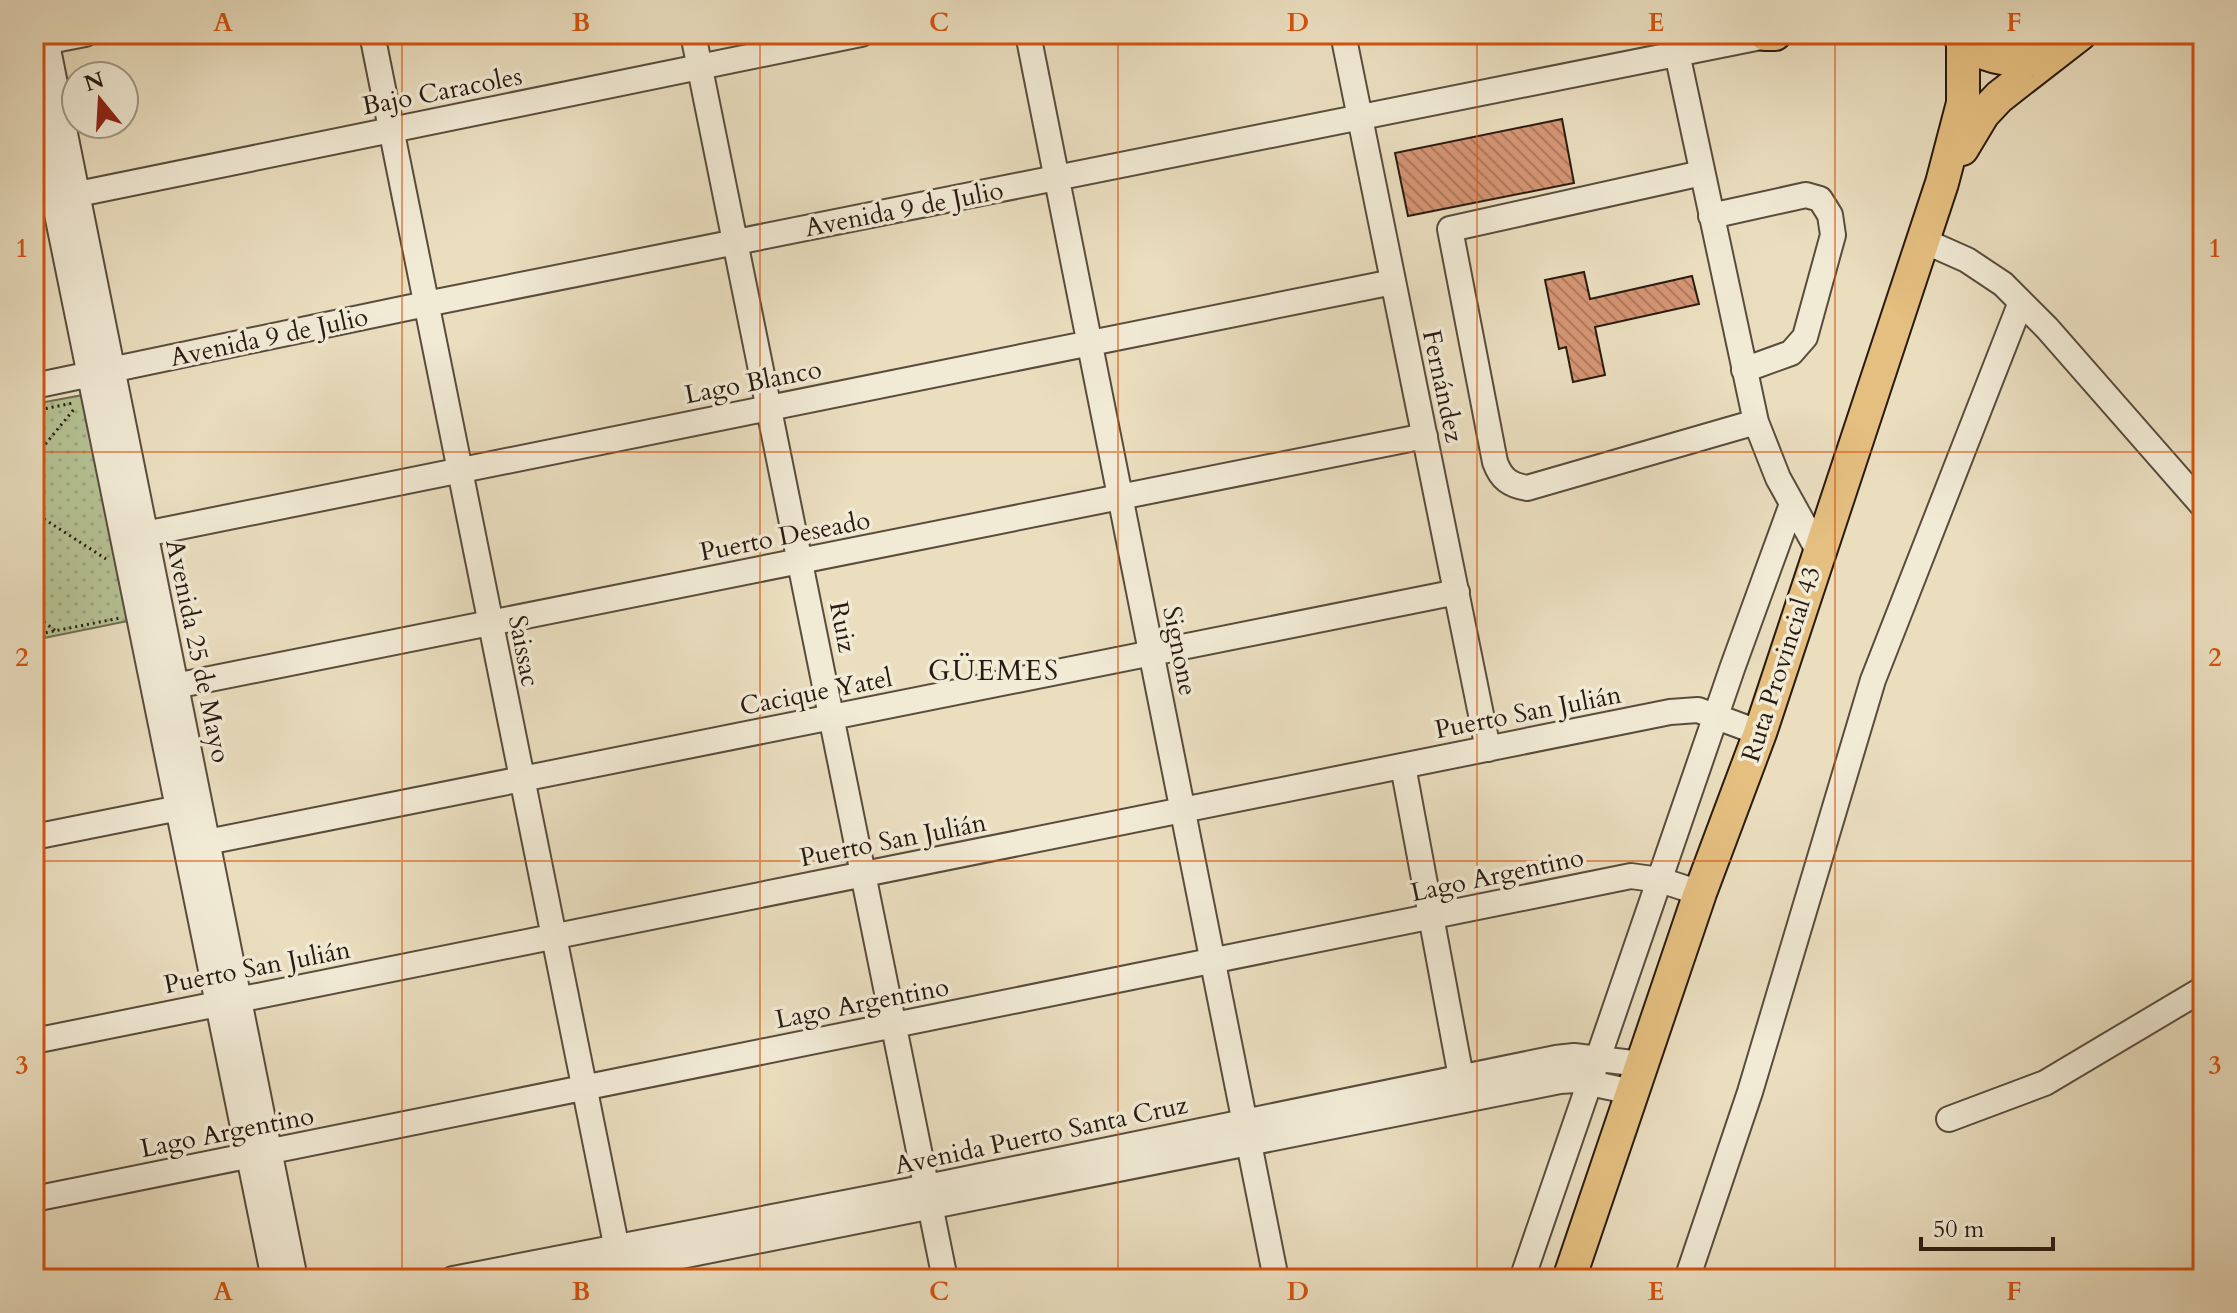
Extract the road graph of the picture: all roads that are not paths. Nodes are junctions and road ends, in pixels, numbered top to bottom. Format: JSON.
{"nodes":[{"id":1,"x":85,"y":34,"type":"edge"},
{"id":2,"x":372,"y":34,"type":"edge"},
{"id":3,"x":693,"y":34,"type":"edge"},
{"id":4,"x":861,"y":34,"type":"edge"},
{"id":5,"x":1028,"y":34,"type":"edge"},
{"id":6,"x":1343,"y":34,"type":"edge"},
{"id":7,"x":2080,"y":34,"type":"edge"},
{"id":8,"x":1768,"y":35,"type":"edge"},
{"id":9,"x":1959,"y":37,"type":"edge"},
{"id":10,"x":42,"y":40,"type":"edge"},
{"id":11,"x":1677,"y":53,"type":"junction"},
{"id":12,"x":2046,"y":57,"type":"junction"},
{"id":13,"x":700,"y":67,"type":"junction"},
{"id":14,"x":34,"y":101,"type":"edge"},
{"id":15,"x":1360,"y":117,"type":"junction"},
{"id":16,"x":391,"y":129,"type":"junction"},
{"id":17,"x":1702,"y":173,"type":"junction"},
{"id":18,"x":1057,"y":179,"type":"junction"},
{"id":19,"x":1942,"y":183,"type":"junction"},
{"id":20,"x":55,"y":199,"type":"edge"},
{"id":21,"x":1711,"y":216,"type":"junction"},
{"id":22,"x":1922,"y":240,"type":"junction"},
{"id":23,"x":736,"y":243,"type":"junction"},
{"id":24,"x":1393,"y":282,"type":"junction"},
{"id":25,"x":2021,"y":302,"type":"junction"},
{"id":26,"x":426,"y":304,"type":"junction"},
{"id":27,"x":1090,"y":343,"type":"junction"},
{"id":28,"x":1744,"y":370,"type":"junction"},
{"id":29,"x":101,"y":373,"type":"junction"},
{"id":30,"x":34,"y":386,"type":"edge"},
{"id":31,"x":770,"y":407,"type":"junction"},
{"id":32,"x":1756,"y":422,"type":"junction"},
{"id":33,"x":1425,"y":436,"type":"junction"},
{"id":34,"x":459,"y":470,"type":"junction"},
{"id":35,"x":1121,"y":497,"type":"junction"},
{"id":36,"x":1792,"y":504,"type":"junction"},
{"id":37,"x":2203,"y":506,"type":"edge"},
{"id":38,"x":127,"y":540,"type":"junction"},
{"id":39,"x":1819,"y":552,"type":"junction"},
{"id":40,"x":801,"y":561,"type":"junction"},
{"id":41,"x":1457,"y":592,"type":"junction"},
{"id":42,"x":490,"y":623,"type":"junction"},
{"id":43,"x":1152,"y":653,"type":"junction"},
{"id":44,"x":166,"y":688,"type":"junction"},
{"id":45,"x":832,"y":717,"type":"junction"},
{"id":46,"x":1717,"y":717,"type":"junction"},
{"id":47,"x":1760,"y":733,"type":"junction"},
{"id":48,"x":1488,"y":749,"type":"junction"},
{"id":49,"x":1403,"y":766,"type":"junction"},
{"id":50,"x":522,"y":779,"type":"junction"},
{"id":51,"x":179,"y":808,"type":"junction"},
{"id":52,"x":1183,"y":810,"type":"junction"},
{"id":53,"x":34,"y":837,"type":"edge"},
{"id":54,"x":197,"y":844,"type":"junction"},
{"id":55,"x":864,"y":874,"type":"junction"},
{"id":56,"x":1660,"y":880,"type":"junction"},
{"id":57,"x":1700,"y":893,"type":"junction"},
{"id":58,"x":1432,"y":917,"type":"junction"},
{"id":59,"x":554,"y":936,"type":"junction"},
{"id":60,"x":1213,"y":963,"type":"junction"},
{"id":61,"x":2203,"y":989,"type":"edge"},
{"id":62,"x":229,"y":1002,"type":"junction"},
{"id":63,"x":892,"y":1026,"type":"junction"},
{"id":64,"x":34,"y":1041,"type":"edge"},
{"id":65,"x":1598,"y":1059,"type":"junction"},
{"id":66,"x":1461,"y":1077,"type":"junction"},
{"id":67,"x":1636,"y":1078,"type":"junction"},
{"id":68,"x":1589,"y":1082,"type":"junction"},
{"id":69,"x":583,"y":1087,"type":"junction"},
{"id":70,"x":1949,"y":1119,"type":"dead end"},
{"id":71,"x":1248,"y":1132,"type":"junction"},
{"id":72,"x":259,"y":1154,"type":"junction"},
{"id":73,"x":929,"y":1197,"type":"junction"},
{"id":74,"x":34,"y":1199,"type":"edge"},
{"id":75,"x":620,"y":1265,"type":"edge"},
{"id":76,"x":274,"y":1279,"type":"edge"},
{"id":77,"x":295,"y":1279,"type":"edge"},
{"id":78,"x":453,"y":1279,"type":"edge"},
{"id":79,"x":566,"y":1279,"type":"edge"},
{"id":80,"x":945,"y":1279,"type":"edge"},
{"id":81,"x":1276,"y":1279,"type":"edge"},
{"id":82,"x":1522,"y":1279,"type":"edge"},
{"id":83,"x":1569,"y":1279,"type":"edge"},
{"id":84,"x":1687,"y":1279,"type":"edge"}],
"edges":[{"from":1,"to":10,"type":"street"},
{"from":2,"to":16,"type":"street","name":"Saissac"},
{"from":3,"to":13,"type":"street","name":"Ruiz"},
{"from":4,"to":13,"type":"street","name":"Bajo Caracoles"},
{"from":5,"to":18,"type":"street","name":"Signone"},
{"from":6,"to":15,"type":"street","name":"Fernández"},
{"from":7,"to":12,"type":"main road"},
{"from":8,"to":11,"type":"street","name":"Avenida 9 de Julio"},
{"from":9,"to":12,"type":"main road"},
{"from":9,"to":19,"type":"main road","name":"Ruta Provincial 43"},
{"from":10,"to":20,"type":"street","name":"Avenida 25 de Mayo"},
{"from":11,"to":15,"type":"street","name":"Avenida 9 de Julio"},
{"from":11,"to":17,"type":"street"},
{"from":12,"to":19,"type":"main road"},
{"from":13,"to":16,"type":"street","name":"Bajo Caracoles"},
{"from":13,"to":23,"type":"street","name":"Ruiz"},
{"from":14,"to":20,"type":"street","name":"Avenida 25 de Mayo"},
{"from":15,"to":18,"type":"street","name":"Avenida 9 de Julio"},
{"from":15,"to":24,"type":"street","name":"Fernández"},
{"from":16,"to":20,"type":"street","name":"Bajo Caracoles"},
{"from":16,"to":26,"type":"street","name":"Saissac"},
{"from":17,"to":21,"type":"street"},
{"from":17,"to":32,"type":"street"},
{"from":18,"to":23,"type":"street","name":"Avenida 9 de Julio"},
{"from":18,"to":27,"type":"street","name":"Signone"},
{"from":19,"to":22,"type":"main road","name":"Ruta Provincial 43"},
{"from":20,"to":29,"type":"street","name":"Avenida 25 de Mayo"},
{"from":21,"to":28,"type":"street"},
{"from":21,"to":28,"type":"street"},
{"from":22,"to":25,"type":"street"},
{"from":22,"to":39,"type":"main road","name":"Ruta Provincial 43"},
{"from":23,"to":26,"type":"street","name":"Avenida 9 de Julio"},
{"from":23,"to":31,"type":"street","name":"Ruiz"},
{"from":24,"to":27,"type":"street","name":"Lago Blanco"},
{"from":24,"to":33,"type":"street","name":"Fernández"},
{"from":25,"to":37,"type":"street"},
{"from":25,"to":84,"type":"street"},
{"from":26,"to":29,"type":"street","name":"Avenida 9 de Julio"},
{"from":26,"to":34,"type":"street","name":"Saissac"},
{"from":27,"to":31,"type":"street","name":"Lago Blanco"},
{"from":27,"to":35,"type":"street","name":"Signone"},
{"from":28,"to":32,"type":"street"},
{"from":29,"to":30,"type":"street","name":"Avenida 9 de Julio"},
{"from":29,"to":38,"type":"street","name":"Avenida 25 de Mayo"},
{"from":31,"to":34,"type":"street","name":"Lago Blanco"},
{"from":31,"to":40,"type":"street","name":"Ruiz"},
{"from":32,"to":36,"type":"street"},
{"from":33,"to":35,"type":"street","name":"Puerto Deseado"},
{"from":33,"to":41,"type":"street","name":"Fernández"},
{"from":34,"to":38,"type":"street","name":"Lago Blanco"},
{"from":34,"to":42,"type":"street","name":"Saissac"},
{"from":35,"to":40,"type":"street","name":"Puerto Deseado"},
{"from":35,"to":43,"type":"street","name":"Signone"},
{"from":36,"to":39,"type":"street"},
{"from":36,"to":46,"type":"street"},
{"from":38,"to":44,"type":"street","name":"Avenida 25 de Mayo"},
{"from":39,"to":47,"type":"main road","name":"Ruta Provincial 43"},
{"from":40,"to":42,"type":"street","name":"Puerto Deseado"},
{"from":40,"to":45,"type":"street","name":"Ruiz"},
{"from":41,"to":43,"type":"street","name":"Cacique Yatel"},
{"from":41,"to":48,"type":"street","name":"Fernández"},
{"from":42,"to":44,"type":"street","name":"Puerto Deseado"},
{"from":42,"to":50,"type":"street","name":"Saissac"},
{"from":43,"to":45,"type":"street","name":"Cacique Yatel"},
{"from":43,"to":52,"type":"street","name":"Signone"},
{"from":44,"to":51,"type":"street","name":"Avenida 25 de Mayo"},
{"from":44,"to":54,"type":"street","name":"Avenida 25 de Mayo"},
{"from":45,"to":50,"type":"street","name":"Cacique Yatel"},
{"from":45,"to":55,"type":"street","name":"Ruiz"},
{"from":46,"to":47,"type":"street","name":"Puerto San Julián"},
{"from":46,"to":48,"type":"street","name":"Puerto San Julián"},
{"from":46,"to":56,"type":"street"},
{"from":47,"to":57,"type":"main road","name":"Ruta Provincial 43"},
{"from":48,"to":49,"type":"street","name":"Puerto San Julián"},
{"from":49,"to":52,"type":"street","name":"Puerto San Julián"},
{"from":49,"to":58,"type":"street"},
{"from":50,"to":54,"type":"street","name":"Cacique Yatel"},
{"from":50,"to":59,"type":"street","name":"Saissac"},
{"from":51,"to":53,"type":"street"},
{"from":51,"to":54,"type":"street","name":"Avenida 25 de Mayo"},
{"from":52,"to":55,"type":"street","name":"Puerto San Julián"},
{"from":52,"to":60,"type":"street","name":"Signone"},
{"from":54,"to":62,"type":"street","name":"Avenida 25 de Mayo"},
{"from":55,"to":59,"type":"street","name":"Puerto San Julián"},
{"from":55,"to":63,"type":"street","name":"Ruiz"},
{"from":56,"to":57,"type":"street","name":"Lago Argentino"},
{"from":56,"to":58,"type":"street","name":"Lago Argentino"},
{"from":56,"to":65,"type":"street"},
{"from":57,"to":67,"type":"main road","name":"Ruta Provincial 43"},
{"from":58,"to":60,"type":"street","name":"Lago Argentino"},
{"from":58,"to":66,"type":"street"},
{"from":59,"to":62,"type":"street","name":"Puerto San Julián"},
{"from":59,"to":69,"type":"street","name":"Saissac"},
{"from":60,"to":63,"type":"street","name":"Lago Argentino"},
{"from":60,"to":71,"type":"street","name":"Signone"},
{"from":61,"to":70,"type":"street"},
{"from":62,"to":64,"type":"street","name":"Puerto San Julián"},
{"from":62,"to":72,"type":"street","name":"Avenida 25 de Mayo"},
{"from":63,"to":69,"type":"street","name":"Lago Argentino"},
{"from":63,"to":73,"type":"street","name":"Ruiz"},
{"from":65,"to":66,"type":"street","name":"Avenida Puerto Santa Cruz"},
{"from":65,"to":67,"type":"street","name":"Avenida Puerto Santa Cruz"},
{"from":65,"to":68,"type":"street"},
{"from":66,"to":71,"type":"street","name":"Avenida Puerto Santa Cruz"},
{"from":67,"to":68,"type":"street","name":"Avenida Puerto Santa Cruz"},
{"from":67,"to":83,"type":"main road","name":"Ruta Provincial 43"},
{"from":68,"to":71,"type":"street","name":"Avenida Puerto Santa Cruz"},
{"from":68,"to":82,"type":"street"},
{"from":69,"to":72,"type":"street","name":"Lago Argentino"},
{"from":69,"to":75,"type":"street","name":"Saissac"},
{"from":71,"to":73,"type":"street","name":"Avenida Puerto Santa Cruz"},
{"from":71,"to":81,"type":"street","name":"Signone"},
{"from":72,"to":74,"type":"street","name":"Lago Argentino"},
{"from":72,"to":76,"type":"street","name":"Avenida 25 de Mayo"},
{"from":72,"to":77,"type":"street","name":"Avenida 25 de Mayo"},
{"from":73,"to":75,"type":"street","name":"Avenida Puerto Santa Cruz"},
{"from":73,"to":80,"type":"street","name":"Ruiz"},
{"from":75,"to":78,"type":"street","name":"Avenida Puerto Santa Cruz"},
{"from":75,"to":79,"type":"street","name":"Avenida Puerto Santa Cruz"}]}
